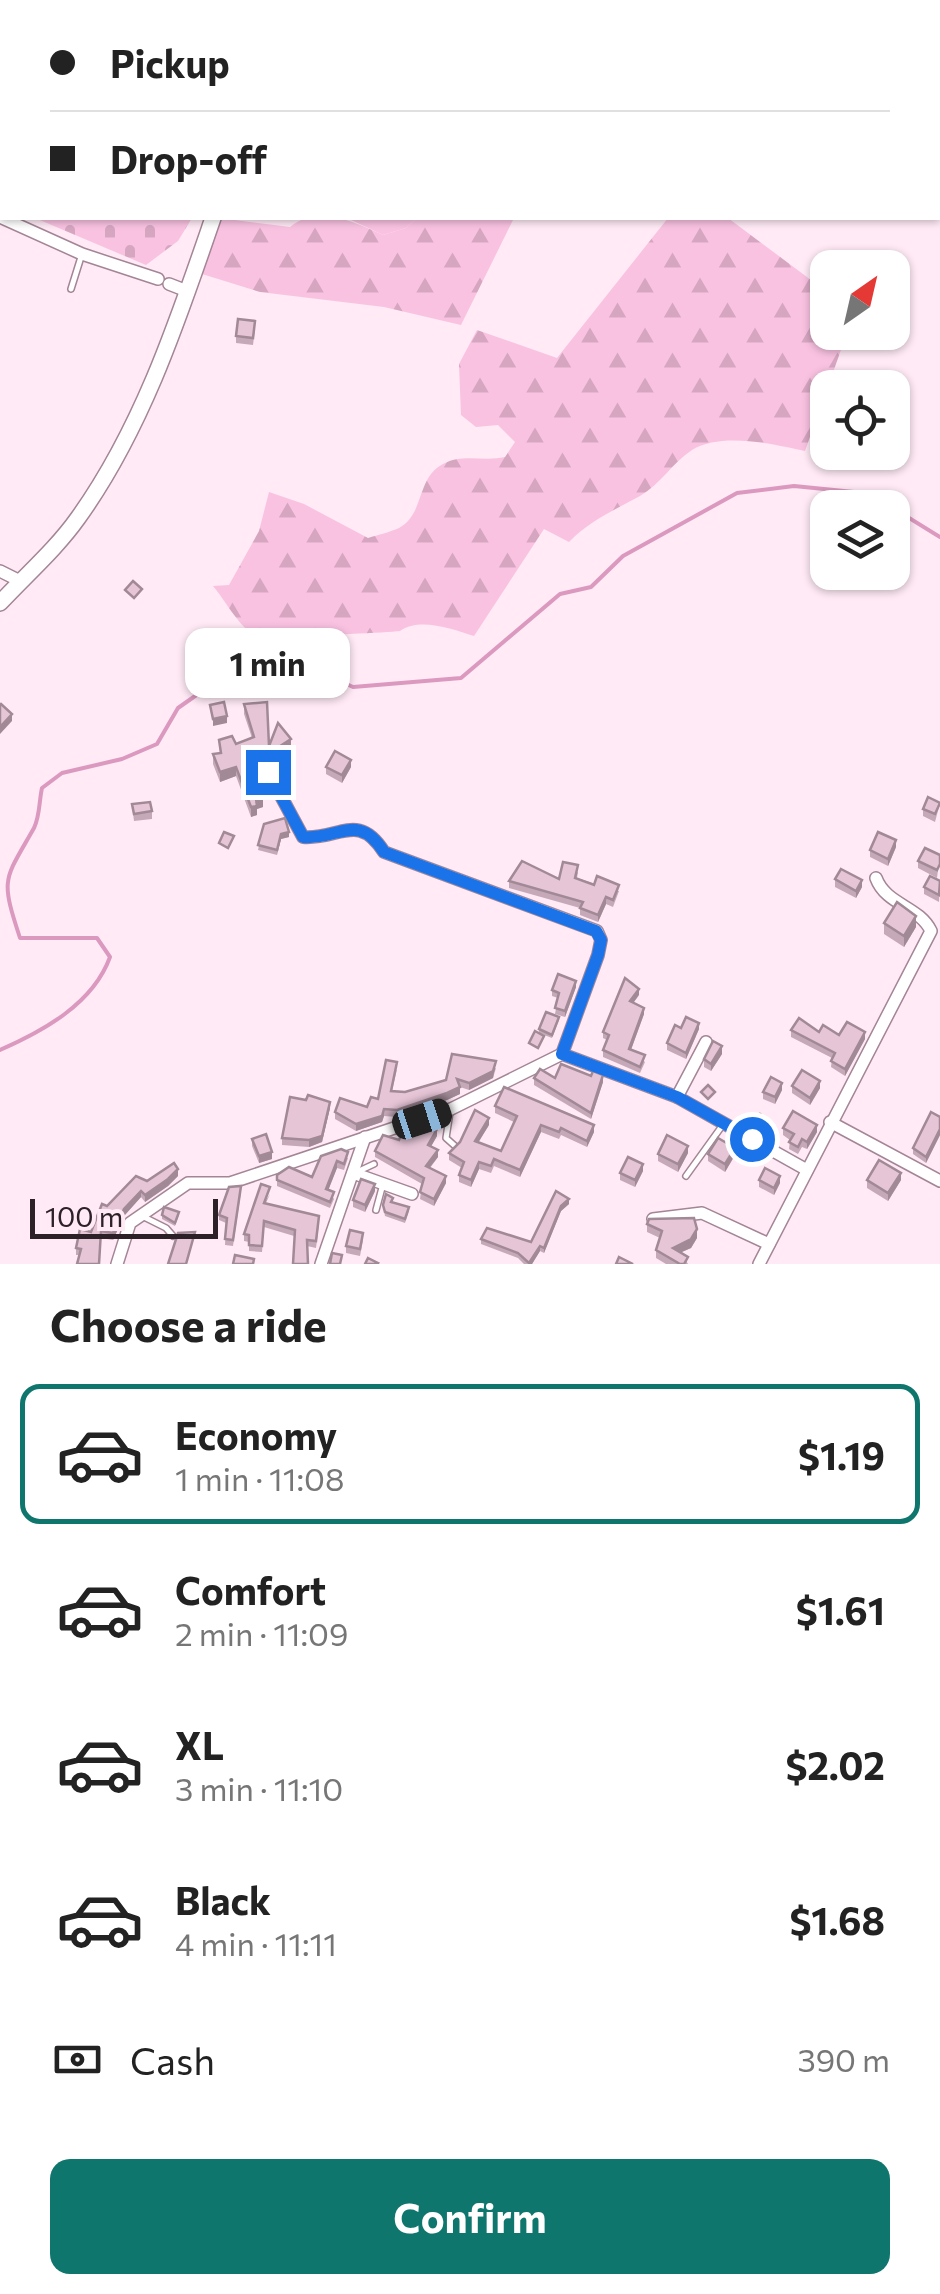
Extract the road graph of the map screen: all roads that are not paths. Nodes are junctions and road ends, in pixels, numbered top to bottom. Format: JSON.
{"nodes":[{"id":1,"x":7,"y":220,"type":"edge"},
{"id":2,"x":211,"y":220,"type":"edge"},
{"id":3,"x":82,"y":254,"type":"junction"},
{"id":4,"x":70,"y":289,"type":"dead end"},
{"id":5,"x":187,"y":291,"type":"junction"},
{"id":6,"x":0,"y":571,"type":"edge"},
{"id":7,"x":20,"y":582,"type":"junction"},
{"id":8,"x":0,"y":602,"type":"edge"},
{"id":9,"x":268,"y":772,"type":"dead end"},
{"id":10,"x":876,"y":878,"type":"dead end"},
{"id":11,"x":706,"y":1042,"type":"dead end"},
{"id":12,"x":562,"y":1054,"type":"junction"},
{"id":13,"x":677,"y":1097,"type":"junction"},
{"id":14,"x":450,"y":1109,"type":"junction"},
{"id":15,"x":830,"y":1122,"type":"junction"},
{"id":16,"x":724,"y":1124,"type":"junction"},
{"id":17,"x":365,"y":1138,"type":"junction"},
{"id":18,"x":455,"y":1146,"type":"edge"},
{"id":19,"x":374,"y":1164,"type":"dead end"},
{"id":20,"x":807,"y":1170,"type":"junction"},
{"id":21,"x":355,"y":1174,"type":"junction"},
{"id":22,"x":686,"y":1176,"type":"dead end"},
{"id":23,"x":940,"y":1181,"type":"edge"},
{"id":24,"x":384,"y":1184,"type":"junction"},
{"id":25,"x":412,"y":1194,"type":"dead end"},
{"id":26,"x":376,"y":1210,"type":"dead end"},
{"id":27,"x":139,"y":1215,"type":"junction"},
{"id":28,"x":653,"y":1218,"type":"edge"},
{"id":29,"x":173,"y":1236,"type":"edge"},
{"id":30,"x":769,"y":1244,"type":"junction"},
{"id":31,"x":117,"y":1264,"type":"edge"},
{"id":32,"x":321,"y":1264,"type":"edge"},
{"id":33,"x":759,"y":1264,"type":"edge"}],
"edges":[{"from":1,"to":3,"type":"street"},
{"from":2,"to":5,"type":"street"},
{"from":3,"to":4,"type":"lane"},
{"from":3,"to":5,"type":"street"},
{"from":5,"to":7,"type":"street"},
{"from":6,"to":7,"type":"street"},
{"from":7,"to":8,"type":"street"},
{"from":9,"to":12,"type":"street"},
{"from":10,"to":15,"type":"street"},
{"from":11,"to":13,"type":"street"},
{"from":12,"to":13,"type":"street"},
{"from":12,"to":14,"type":"street"},
{"from":13,"to":16,"type":"street"},
{"from":14,"to":17,"type":"street"},
{"from":14,"to":18,"type":"lane"},
{"from":15,"to":20,"type":"street"},
{"from":15,"to":23,"type":"street"},
{"from":16,"to":20,"type":"street"},
{"from":16,"to":22,"type":"lane"},
{"from":17,"to":21,"type":"street"},
{"from":17,"to":27,"type":"street"},
{"from":19,"to":21,"type":"lane"},
{"from":20,"to":30,"type":"street"},
{"from":21,"to":24,"type":"street"},
{"from":21,"to":32,"type":"street"},
{"from":24,"to":25,"type":"street"},
{"from":24,"to":26,"type":"lane"},
{"from":27,"to":29,"type":"lane"},
{"from":27,"to":31,"type":"street"},
{"from":28,"to":30,"type":"street"},
{"from":30,"to":33,"type":"street"}]}
